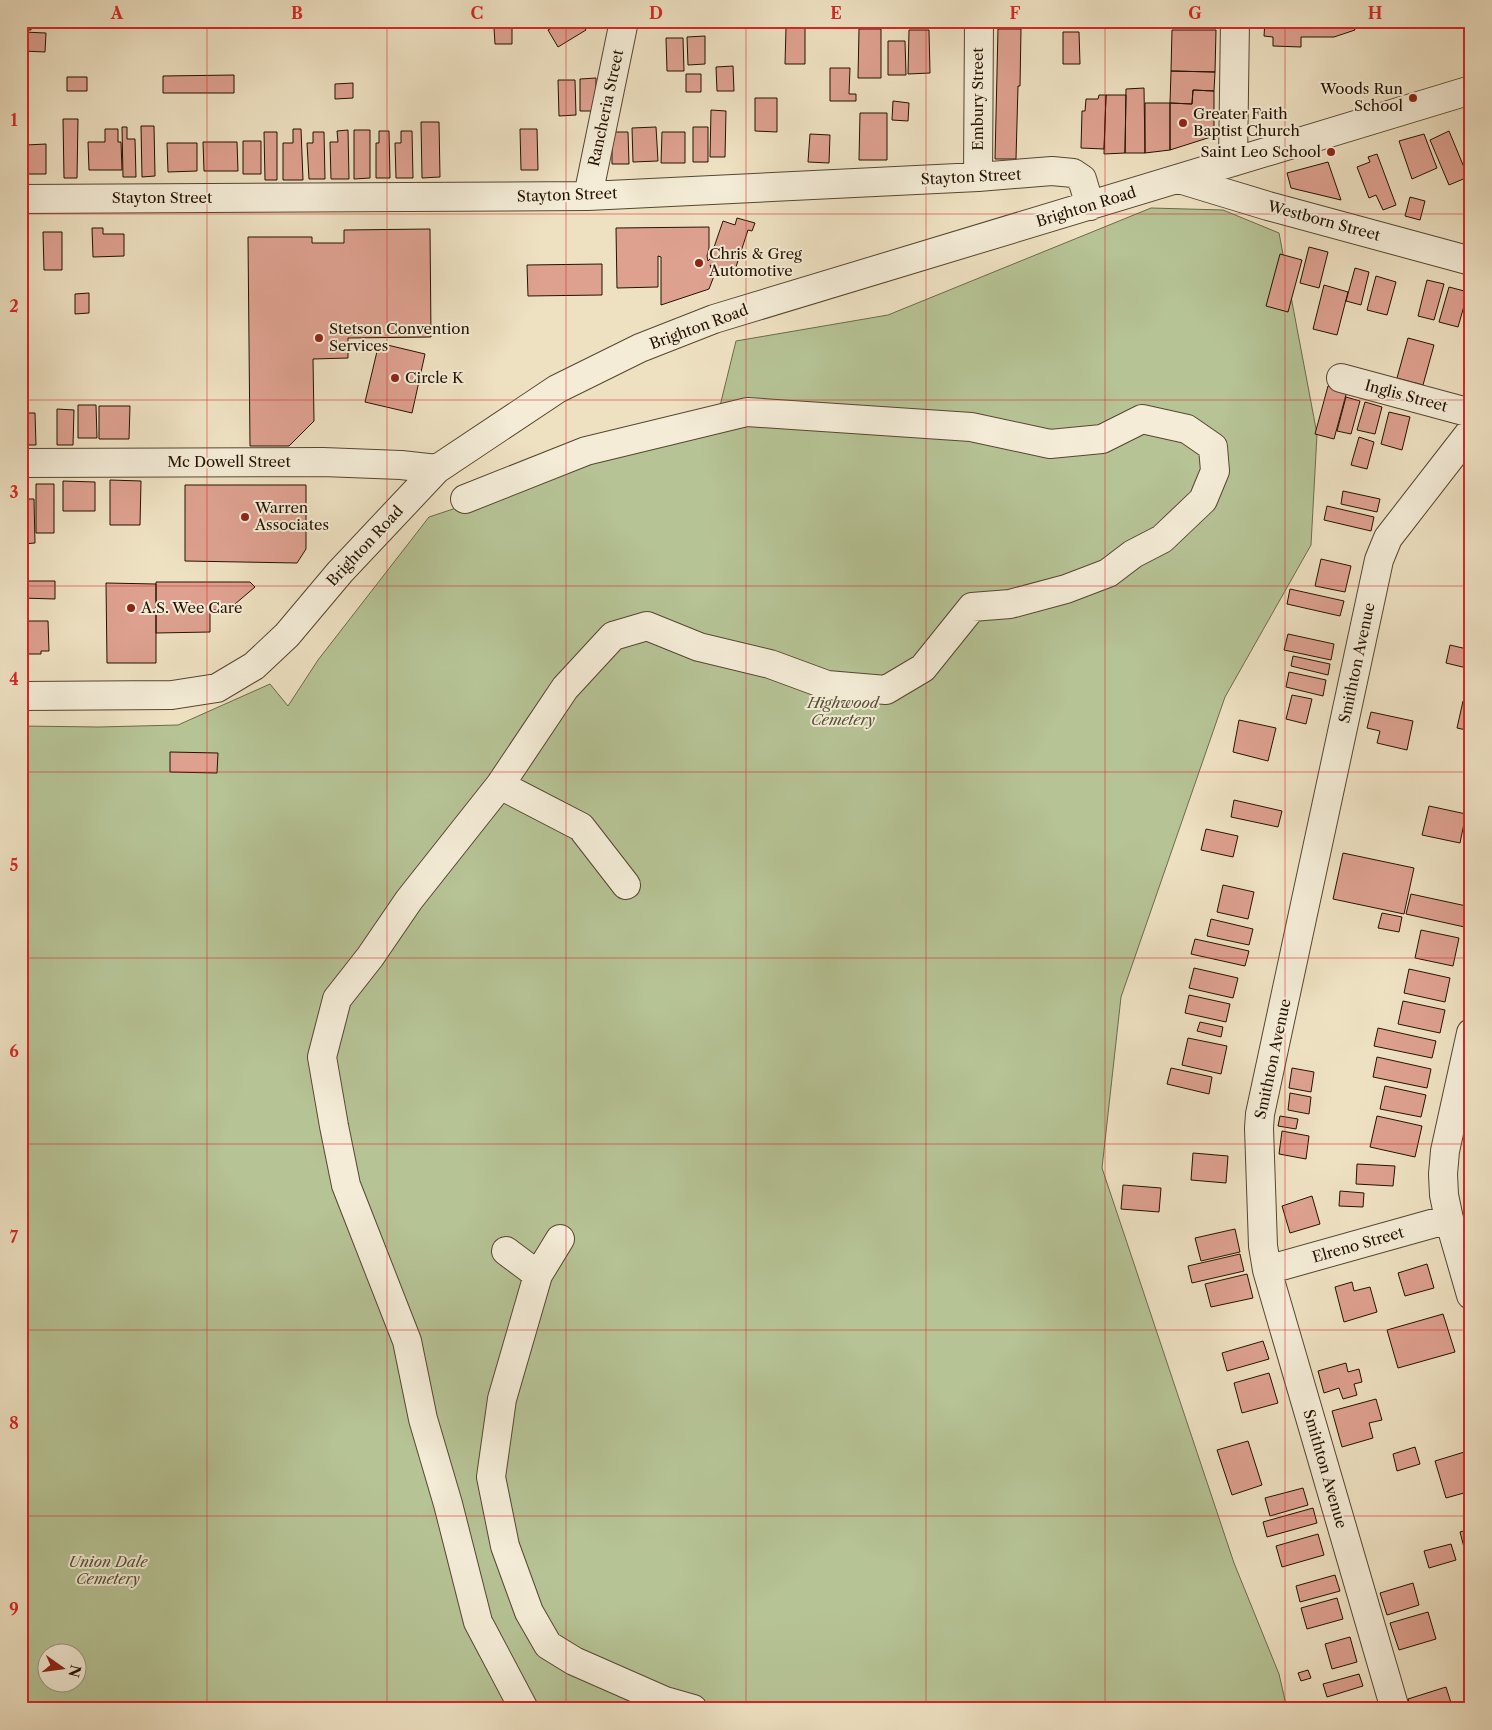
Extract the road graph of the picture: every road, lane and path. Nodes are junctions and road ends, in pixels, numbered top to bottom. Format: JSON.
{"nodes":[{"id":1,"x":624,"y":21,"type":"edge"},
{"id":2,"x":978,"y":21,"type":"edge"},
{"id":3,"x":1235,"y":21,"type":"edge"},
{"id":4,"x":1471,"y":90,"type":"edge"},
{"id":5,"x":1233,"y":162,"type":"junction"},
{"id":6,"x":978,"y":177,"type":"junction"},
{"id":7,"x":1179,"y":179,"type":"junction"},
{"id":8,"x":588,"y":196,"type":"junction"},
{"id":9,"x":21,"y":199,"type":"edge"},
{"id":10,"x":1090,"y":206,"type":"junction"},
{"id":11,"x":1471,"y":261,"type":"edge"},
{"id":12,"x":1341,"y":378,"type":"dead end"},
{"id":13,"x":1471,"y":413,"type":"edge"},
{"id":14,"x":1471,"y":431,"type":"edge"},
{"id":15,"x":21,"y":463,"type":"edge"},
{"id":16,"x":437,"y":470,"type":"junction"},
{"id":17,"x":465,"y":499,"type":"dead end"},
{"id":18,"x":21,"y":696,"type":"edge"},
{"id":19,"x":500,"y":785,"type":"junction"},
{"id":20,"x":626,"y":885,"type":"dead end"},
{"id":21,"x":1471,"y":1033,"type":"edge"},
{"id":22,"x":1448,"y":1220,"type":"junction"},
{"id":23,"x":560,"y":1239,"type":"dead end"},
{"id":24,"x":506,"y":1251,"type":"dead end"},
{"id":25,"x":1267,"y":1270,"type":"junction"},
{"id":26,"x":538,"y":1275,"type":"junction"},
{"id":27,"x":1471,"y":1295,"type":"edge"},
{"id":28,"x":524,"y":1709,"type":"edge"},
{"id":29,"x":693,"y":1709,"type":"edge"},
{"id":30,"x":1395,"y":1709,"type":"edge"}],
"edges":[{"from":1,"to":8,"type":"street","name":"Rancheria Street"},
{"from":2,"to":6,"type":"street","name":"Embury Street"},
{"from":3,"to":5,"type":"street"},
{"from":4,"to":5,"type":"street","name":"Brighton Road"},
{"from":5,"to":7,"type":"street","name":"Brighton Road"},
{"from":6,"to":8,"type":"street","name":"Stayton Street"},
{"from":6,"to":10,"type":"street","name":"Stayton Street"},
{"from":7,"to":10,"type":"street","name":"Brighton Road"},
{"from":7,"to":11,"type":"street","name":"Westborn Street"},
{"from":8,"to":9,"type":"street","name":"Stayton Street"},
{"from":10,"to":16,"type":"street","name":"Brighton Road"},
{"from":12,"to":13,"type":"street","name":"Inglis Street"},
{"from":14,"to":25,"type":"street","name":"Smithton Avenue"},
{"from":15,"to":16,"type":"street","name":"Mc Dowell Street"},
{"from":16,"to":18,"type":"street","name":"Brighton Road"},
{"from":17,"to":19,"type":"street"},
{"from":19,"to":20,"type":"street"},
{"from":19,"to":28,"type":"street"},
{"from":21,"to":22,"type":"street"},
{"from":22,"to":25,"type":"street","name":"Elreno Street"},
{"from":22,"to":27,"type":"street"},
{"from":23,"to":26,"type":"street"},
{"from":24,"to":26,"type":"street"},
{"from":25,"to":30,"type":"street","name":"Smithton Avenue"},
{"from":26,"to":29,"type":"street"}]}
